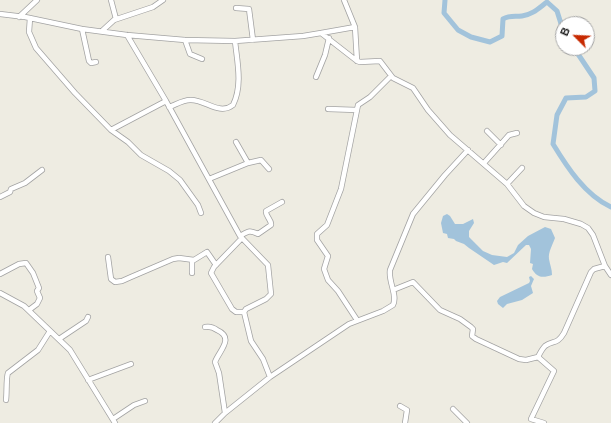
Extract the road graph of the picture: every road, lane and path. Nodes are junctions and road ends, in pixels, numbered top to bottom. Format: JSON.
{"nodes":[{"id":1,"x":37,"y":0,"type":"edge"},
{"id":2,"x":111,"y":0,"type":"edge"},
{"id":3,"x":163,"y":0,"type":"edge"},
{"id":4,"x":344,"y":0,"type":"edge"},
{"id":5,"x":236,"y":8,"type":"dead end"},
{"id":6,"x":0,"y":14,"type":"edge"},
{"id":7,"x":19,"y":17,"type":"junction"},
{"id":8,"x":30,"y":18,"type":"junction"},
{"id":9,"x":116,"y":19,"type":"junction"},
{"id":10,"x":355,"y":27,"type":"junction"},
{"id":11,"x":82,"y":29,"type":"junction"},
{"id":12,"x":102,"y":31,"type":"junction"},
{"id":13,"x":321,"y":33,"type":"junction"},
{"id":14,"x":127,"y":35,"type":"junction"},
{"id":15,"x":329,"y":38,"type":"junction"},
{"id":16,"x":185,"y":40,"type":"junction"},
{"id":17,"x":253,"y":40,"type":"junction"},
{"id":18,"x":235,"y":41,"type":"junction"},
{"id":19,"x":202,"y":59,"type":"dead end"},
{"id":20,"x":358,"y":61,"type":"junction"},
{"id":21,"x":96,"y":62,"type":"dead end"},
{"id":22,"x":391,"y":76,"type":"junction"},
{"id":23,"x":316,"y":77,"type":"dead end"},
{"id":24,"x":166,"y":101,"type":"junction"},
{"id":25,"x":344,"y":103,"type":"dead end"},
{"id":26,"x":169,"y":107,"type":"junction"},
{"id":27,"x":328,"y":109,"type":"dead end"},
{"id":28,"x":347,"y":110,"type":"junction"},
{"id":29,"x":356,"y":110,"type":"junction"},
{"id":30,"x":111,"y":130,"type":"junction"},
{"id":31,"x":487,"y":131,"type":"dead end"},
{"id":32,"x":517,"y":133,"type":"dead end"},
{"id":33,"x":236,"y":142,"type":"dead end"},
{"id":34,"x":501,"y":145,"type":"junction"},
{"id":35,"x":468,"y":150,"type":"junction"},
{"id":36,"x":248,"y":163,"type":"junction"},
{"id":37,"x":484,"y":163,"type":"junction"},
{"id":38,"x":522,"y":168,"type":"dead end"},
{"id":39,"x":269,"y":169,"type":"dead end"},
{"id":40,"x":42,"y":170,"type":"dead end"},
{"id":41,"x":208,"y":179,"type":"junction"},
{"id":42,"x":507,"y":184,"type":"junction"},
{"id":43,"x":0,"y":197,"type":"edge"},
{"id":44,"x":282,"y":202,"type":"dead end"},
{"id":45,"x":201,"y":213,"type":"dead end"},
{"id":46,"x":241,"y":237,"type":"junction"},
{"id":47,"x":108,"y":257,"type":"dead end"},
{"id":48,"x":192,"y":260,"type":"junction"},
{"id":49,"x":216,"y":265,"type":"junction"},
{"id":50,"x":605,"y":266,"type":"junction"},
{"id":51,"x":192,"y":273,"type":"dead end"},
{"id":52,"x":0,"y":274,"type":"edge"},
{"id":53,"x":611,"y":275,"type":"edge"},
{"id":54,"x":393,"y":290,"type":"junction"},
{"id":55,"x":0,"y":293,"type":"edge"},
{"id":56,"x":29,"y":310,"type":"junction"},
{"id":57,"x":244,"y":312,"type":"junction"},
{"id":58,"x":88,"y":317,"type":"dead end"},
{"id":59,"x":357,"y":320,"type":"junction"},
{"id":60,"x":205,"y":327,"type":"dead end"},
{"id":61,"x":50,"y":331,"type":"junction"},
{"id":62,"x":59,"y":339,"type":"junction"},
{"id":63,"x":538,"y":357,"type":"junction"},
{"id":64,"x":131,"y":364,"type":"dead end"},
{"id":65,"x":270,"y":377,"type":"junction"},
{"id":66,"x":88,"y":380,"type":"junction"},
{"id":67,"x":6,"y":400,"type":"dead end"},
{"id":68,"x":145,"y":401,"type":"dead end"},
{"id":69,"x":400,"y":406,"type":"dead end"},
{"id":70,"x":453,"y":410,"type":"dead end"},
{"id":71,"x":225,"y":413,"type":"junction"},
{"id":72,"x":114,"y":421,"type":"edge"},
{"id":73,"x":529,"y":421,"type":"edge"},
{"id":74,"x":214,"y":423,"type":"edge"},
{"id":75,"x":405,"y":423,"type":"edge"},
{"id":76,"x":467,"y":423,"type":"edge"},
{"id":77,"x":544,"y":423,"type":"edge"}],
"edges":[{"from":1,"to":7,"type":"street"},
{"from":2,"to":9,"type":"street"},
{"from":3,"to":9,"type":"street"},
{"from":4,"to":10,"type":"street"},
{"from":5,"to":17,"type":"street"},
{"from":6,"to":7,"type":"street"},
{"from":7,"to":8,"type":"street"},
{"from":8,"to":11,"type":"street"},
{"from":8,"to":30,"type":"street"},
{"from":9,"to":12,"type":"street"},
{"from":10,"to":13,"type":"street"},
{"from":10,"to":20,"type":"street"},
{"from":11,"to":12,"type":"street"},
{"from":11,"to":21,"type":"street"},
{"from":12,"to":14,"type":"street"},
{"from":13,"to":15,"type":"street"},
{"from":13,"to":17,"type":"street"},
{"from":14,"to":16,"type":"street"},
{"from":14,"to":24,"type":"street"},
{"from":15,"to":20,"type":"street"},
{"from":15,"to":23,"type":"street"},
{"from":16,"to":18,"type":"street"},
{"from":16,"to":19,"type":"street"},
{"from":17,"to":18,"type":"street"},
{"from":18,"to":26,"type":"street"},
{"from":20,"to":22,"type":"street"},
{"from":22,"to":29,"type":"street"},
{"from":22,"to":35,"type":"street"},
{"from":24,"to":26,"type":"street"},
{"from":24,"to":30,"type":"street"},
{"from":25,"to":28,"type":"street"},
{"from":26,"to":41,"type":"street"},
{"from":27,"to":28,"type":"street"},
{"from":28,"to":29,"type":"street"},
{"from":29,"to":59,"type":"street"},
{"from":30,"to":45,"type":"street"},
{"from":31,"to":34,"type":"street"},
{"from":32,"to":34,"type":"street"},
{"from":33,"to":36,"type":"street"},
{"from":34,"to":37,"type":"street"},
{"from":35,"to":37,"type":"street"},
{"from":35,"to":54,"type":"street"},
{"from":36,"to":39,"type":"street"},
{"from":36,"to":41,"type":"street"},
{"from":37,"to":42,"type":"street"},
{"from":38,"to":42,"type":"street"},
{"from":40,"to":43,"type":"street"},
{"from":41,"to":46,"type":"street"},
{"from":42,"to":50,"type":"street"},
{"from":44,"to":46,"type":"street"},
{"from":46,"to":49,"type":"street"},
{"from":46,"to":57,"type":"street"},
{"from":47,"to":48,"type":"street"},
{"from":48,"to":49,"type":"street"},
{"from":48,"to":51,"type":"street"},
{"from":49,"to":57,"type":"street"},
{"from":50,"to":53,"type":"street"},
{"from":50,"to":63,"type":"street"},
{"from":52,"to":56,"type":"street"},
{"from":54,"to":59,"type":"street"},
{"from":54,"to":63,"type":"street"},
{"from":55,"to":56,"type":"street"},
{"from":56,"to":61,"type":"street"},
{"from":57,"to":65,"type":"street"},
{"from":58,"to":62,"type":"street"},
{"from":59,"to":65,"type":"street"},
{"from":60,"to":71,"type":"street"},
{"from":61,"to":62,"type":"street"},
{"from":61,"to":67,"type":"street"},
{"from":62,"to":66,"type":"street"},
{"from":63,"to":73,"type":"street"},
{"from":64,"to":66,"type":"street"},
{"from":65,"to":71,"type":"street"},
{"from":66,"to":72,"type":"street"},
{"from":68,"to":72,"type":"street"},
{"from":69,"to":75,"type":"street"},
{"from":70,"to":76,"type":"street"},
{"from":71,"to":74,"type":"street"},
{"from":73,"to":77,"type":"street"}]}
